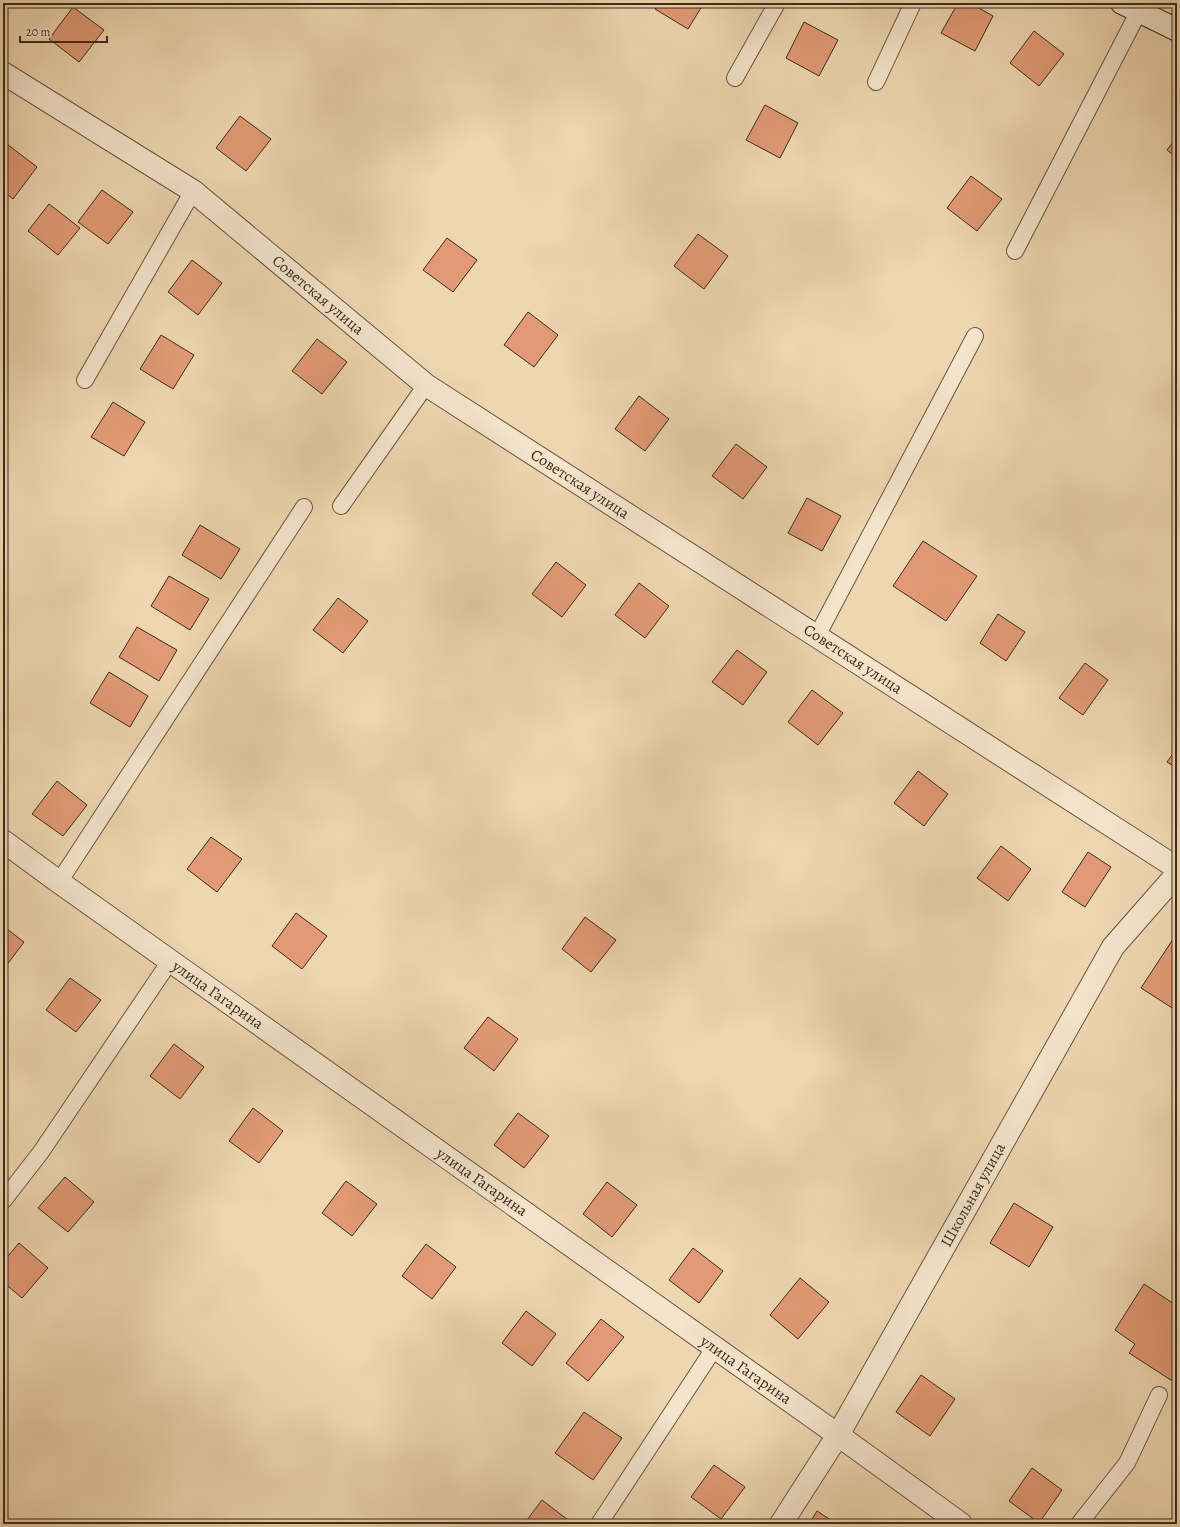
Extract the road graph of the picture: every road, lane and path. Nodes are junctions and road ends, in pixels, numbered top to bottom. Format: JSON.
{"nodes":[{"id":1,"x":777,"y":3,"type":"edge"},
{"id":2,"x":913,"y":3,"type":"edge"},
{"id":3,"x":1130,"y":7,"type":"edge"},
{"id":4,"x":1177,"y":30,"type":"edge"},
{"id":5,"x":3,"y":73,"type":"edge"},
{"id":6,"x":735,"y":78,"type":"dead end"},
{"id":7,"x":876,"y":82,"type":"dead end"},
{"id":8,"x":193,"y":191,"type":"junction"},
{"id":9,"x":1015,"y":251,"type":"dead end"},
{"id":10,"x":975,"y":336,"type":"dead end"},
{"id":11,"x":85,"y":380,"type":"dead end"},
{"id":12,"x":426,"y":385,"type":"junction"},
{"id":13,"x":341,"y":506,"type":"dead end"},
{"id":14,"x":304,"y":507,"type":"dead end"},
{"id":15,"x":817,"y":636,"type":"junction"},
{"id":16,"x":3,"y":841,"type":"edge"},
{"id":17,"x":1177,"y":868,"type":"edge"},
{"id":18,"x":1177,"y":874,"type":"edge"},
{"id":19,"x":59,"y":882,"type":"junction"},
{"id":20,"x":170,"y":961,"type":"junction"},
{"id":21,"x":3,"y":1201,"type":"edge"},
{"id":22,"x":714,"y":1347,"type":"junction"},
{"id":23,"x":1159,"y":1395,"type":"dead end"},
{"id":24,"x":838,"y":1435,"type":"junction"},
{"id":25,"x":599,"y":1524,"type":"edge"},
{"id":26,"x":781,"y":1524,"type":"edge"},
{"id":27,"x":961,"y":1524,"type":"edge"},
{"id":28,"x":1078,"y":1524,"type":"edge"}],
"edges":[{"from":1,"to":6,"type":"lane"},
{"from":2,"to":7,"type":"lane"},
{"from":3,"to":4,"type":"street"},
{"from":3,"to":9,"type":"lane"},
{"from":5,"to":8,"type":"street","name":"Советская улица"},
{"from":8,"to":11,"type":"lane"},
{"from":8,"to":12,"type":"street","name":"Советская улица"},
{"from":10,"to":15,"type":"lane"},
{"from":12,"to":13,"type":"lane"},
{"from":12,"to":15,"type":"street","name":"Советская улица"},
{"from":14,"to":19,"type":"lane"},
{"from":15,"to":17,"type":"street","name":"Советская улица"},
{"from":16,"to":19,"type":"street","name":"улица Гагарина"},
{"from":18,"to":24,"type":"street","name":"Школьная улица"},
{"from":19,"to":20,"type":"street","name":"улица Гагарина"},
{"from":20,"to":21,"type":"lane"},
{"from":20,"to":22,"type":"street","name":"улица Гагарина"},
{"from":22,"to":24,"type":"street","name":"улица Гагарина"},
{"from":22,"to":25,"type":"lane"},
{"from":23,"to":28,"type":"lane"},
{"from":24,"to":26,"type":"street","name":"Школьная улица"},
{"from":24,"to":27,"type":"street","name":"улица Гагарина"}]}
